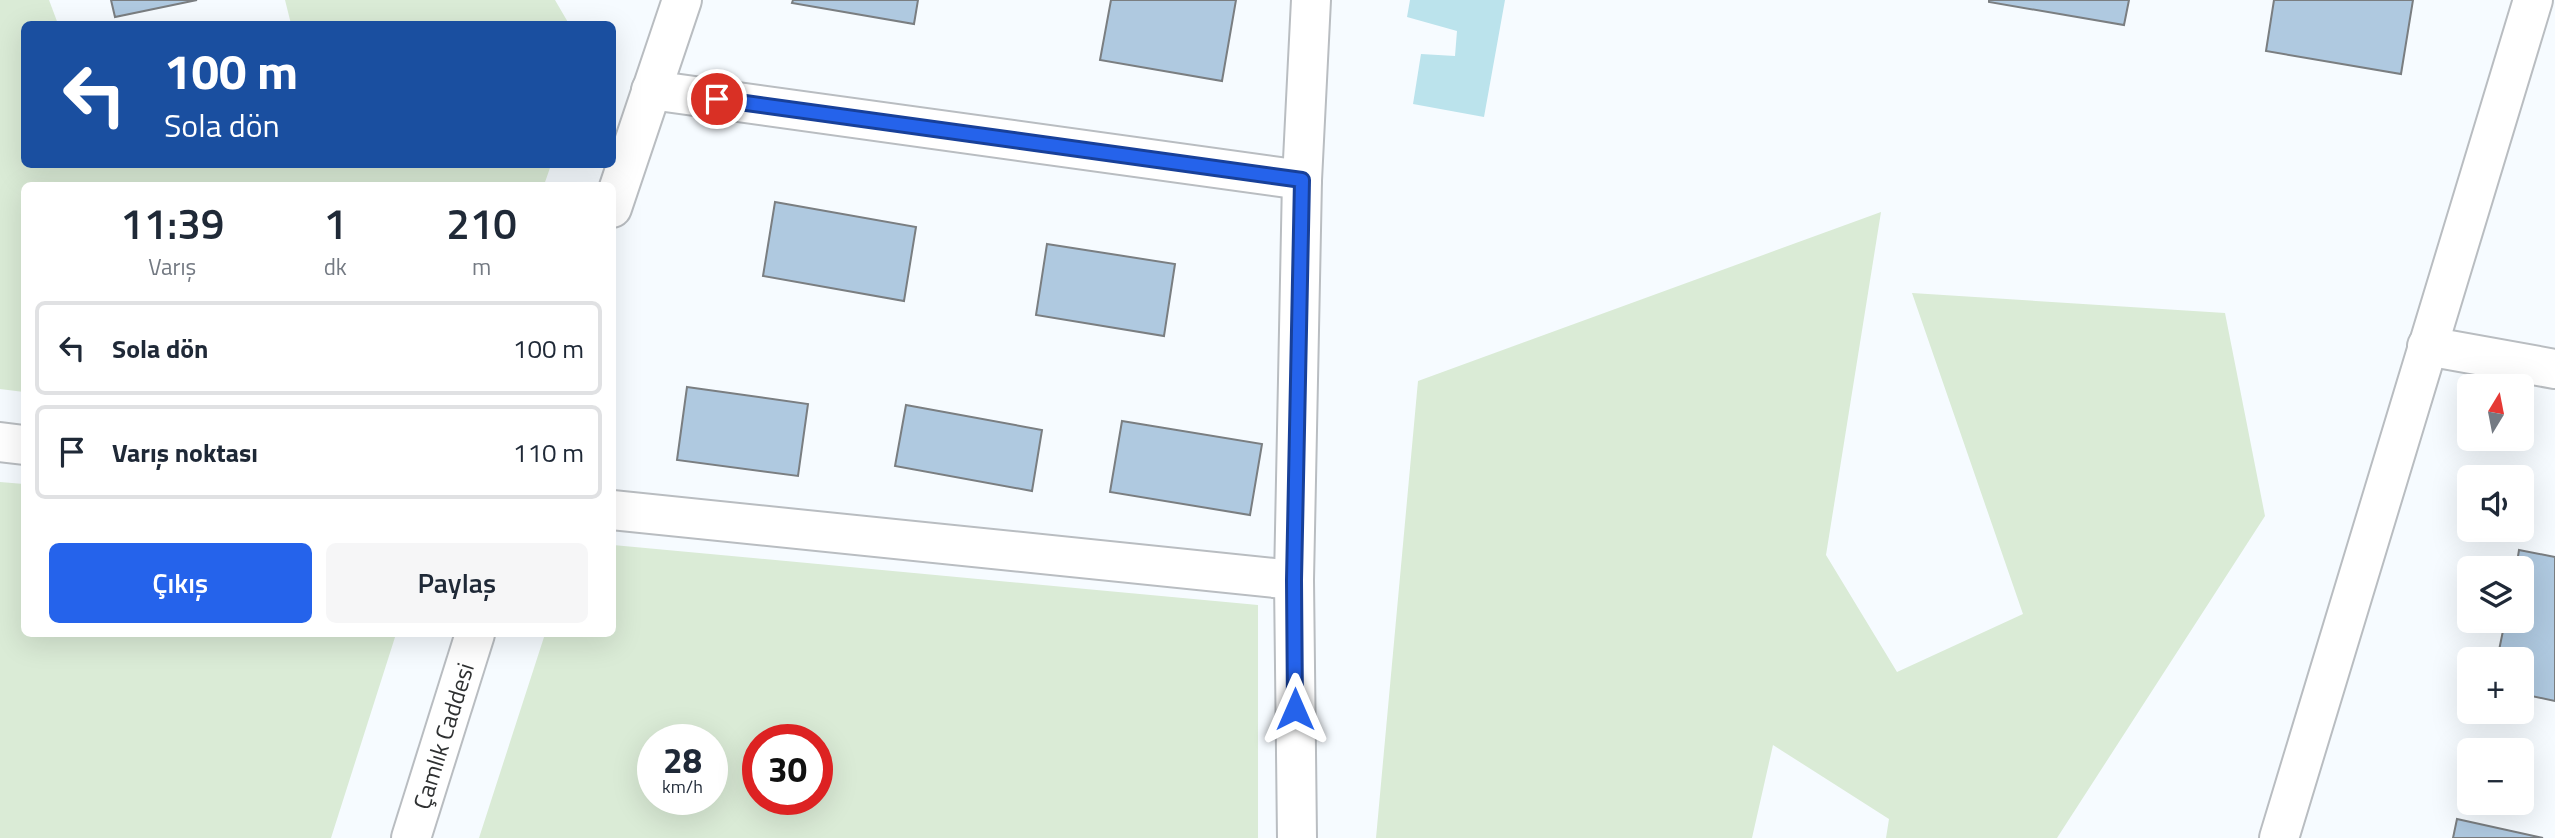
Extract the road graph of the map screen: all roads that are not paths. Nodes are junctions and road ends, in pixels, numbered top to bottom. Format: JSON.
{"nodes":[{"id":1,"x":682,"y":0,"type":"edge"},
{"id":2,"x":1311,"y":0,"type":"edge"},
{"id":3,"x":2533,"y":0,"type":"edge"},
{"id":4,"x":651,"y":90,"type":"junction"},
{"id":5,"x":1302,"y":180,"type":"junction"},
{"id":6,"x":616,"y":196,"type":"edge"},
{"id":7,"x":2427,"y":346,"type":"junction"},
{"id":8,"x":2555,"y":369,"type":"edge"},
{"id":9,"x":0,"y":442,"type":"edge"},
{"id":10,"x":21,"y":445,"type":"edge"},
{"id":11,"x":616,"y":510,"type":"edge"},
{"id":12,"x":1294,"y":580,"type":"junction"},
{"id":13,"x":474,"y":637,"type":"edge"},
{"id":14,"x":411,"y":838,"type":"edge"},
{"id":15,"x":1297,"y":838,"type":"edge"},
{"id":16,"x":2279,"y":838,"type":"edge"}],
"edges":[{"from":1,"to":4,"type":"street"},
{"from":2,"to":5,"type":"street"},
{"from":3,"to":7,"type":"street"},
{"from":4,"to":5,"type":"street"},
{"from":4,"to":6,"type":"street"},
{"from":5,"to":12,"type":"street"},
{"from":7,"to":8,"type":"street"},
{"from":7,"to":16,"type":"street"},
{"from":9,"to":10,"type":"street"},
{"from":11,"to":12,"type":"street"},
{"from":12,"to":15,"type":"street"},
{"from":13,"to":14,"type":"street","name":"Çamlık Caddesi"}]}
